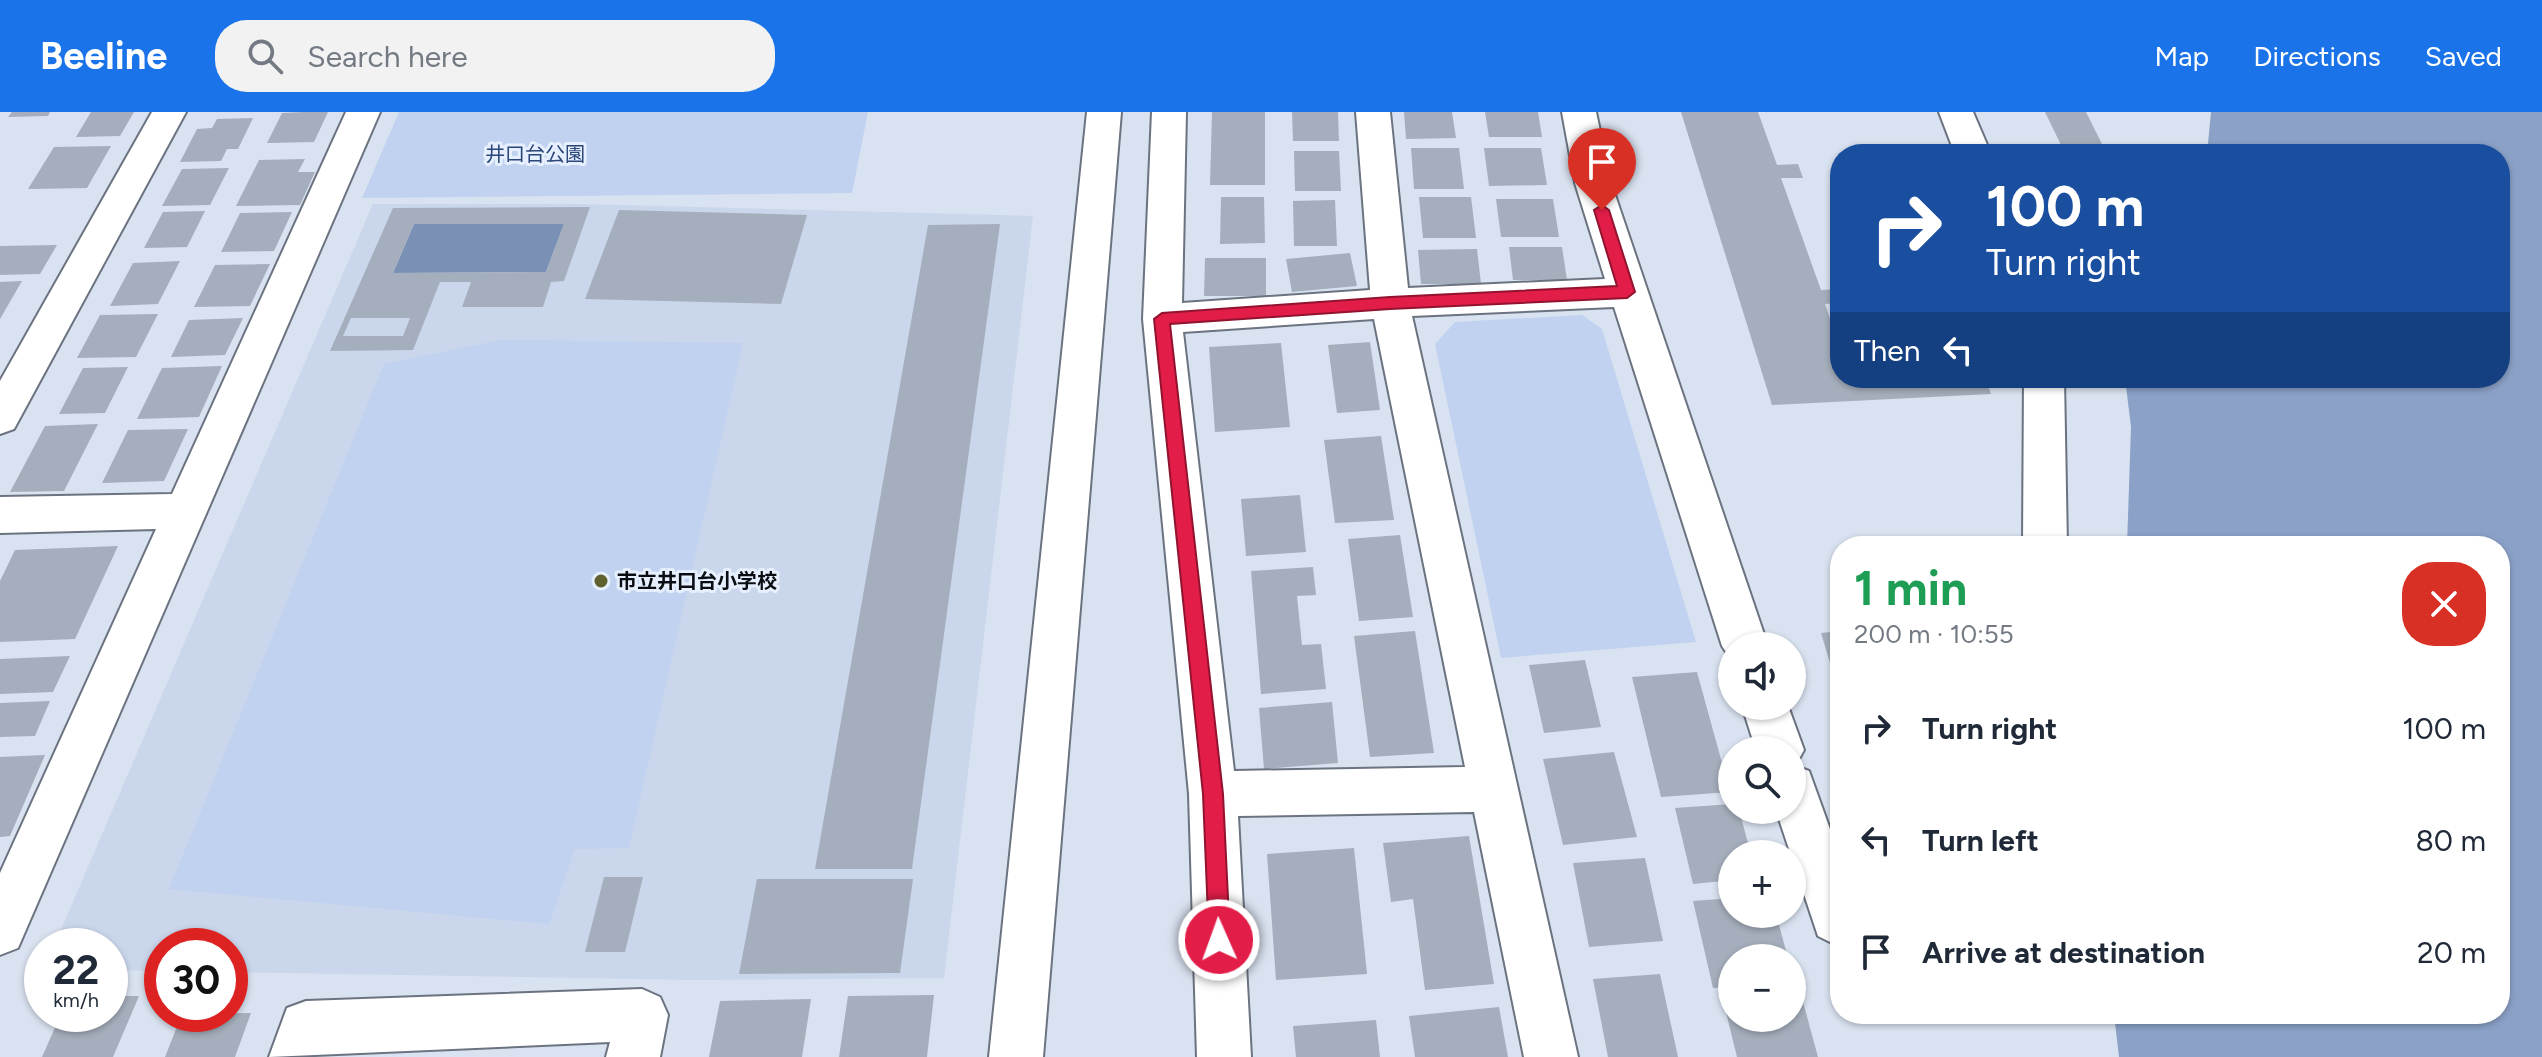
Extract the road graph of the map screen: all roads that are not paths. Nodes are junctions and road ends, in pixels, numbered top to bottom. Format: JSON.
{"nodes":[{"id":1,"x":169,"y":112,"type":"edge"},
{"id":2,"x":363,"y":112,"type":"edge"},
{"id":3,"x":1104,"y":112,"type":"edge"},
{"id":4,"x":1169,"y":112,"type":"edge"},
{"id":5,"x":1373,"y":112,"type":"edge"},
{"id":6,"x":1579,"y":112,"type":"edge"},
{"id":7,"x":1956,"y":112,"type":"edge"},
{"id":8,"x":1969,"y":144,"type":"edge"},
{"id":9,"x":1627,"y":292,"type":"junction"},
{"id":10,"x":1390,"y":303,"type":"junction"},
{"id":11,"x":1162,"y":319,"type":"junction"},
{"id":12,"x":2045,"y":388,"type":"edge"},
{"id":13,"x":0,"y":418,"type":"edge"},
{"id":14,"x":188,"y":511,"type":"junction"},
{"id":15,"x":0,"y":515,"type":"edge"},
{"id":16,"x":2045,"y":536,"type":"edge"},
{"id":17,"x":1740,"y":632,"type":"edge"},
{"id":18,"x":1494,"y":789,"type":"junction"},
{"id":19,"x":1213,"y":794,"type":"junction"},
{"id":20,"x":1804,"y":824,"type":"edge"},
{"id":21,"x":1830,"y":900,"type":"edge"},
{"id":22,"x":0,"y":930,"type":"edge"},
{"id":23,"x":296,"y":1057,"type":"edge"},
{"id":24,"x":633,"y":1057,"type":"edge"},
{"id":25,"x":1016,"y":1057,"type":"edge"},
{"id":26,"x":1224,"y":1057,"type":"edge"},
{"id":27,"x":1551,"y":1057,"type":"edge"}],
"edges":[{"from":1,"to":13,"type":"street"},
{"from":2,"to":14,"type":"street"},
{"from":3,"to":25,"type":"street"},
{"from":4,"to":11,"type":"street"},
{"from":5,"to":10,"type":"street"},
{"from":6,"to":9,"type":"street"},
{"from":7,"to":8,"type":"street"},
{"from":9,"to":10,"type":"street"},
{"from":9,"to":17,"type":"street"},
{"from":10,"to":11,"type":"street"},
{"from":10,"to":18,"type":"street"},
{"from":11,"to":19,"type":"street"},
{"from":12,"to":16,"type":"street"},
{"from":14,"to":15,"type":"street"},
{"from":14,"to":22,"type":"street"},
{"from":18,"to":19,"type":"street"},
{"from":18,"to":27,"type":"street"},
{"from":19,"to":26,"type":"street"},
{"from":20,"to":21,"type":"street"},
{"from":23,"to":24,"type":"street"}]}
